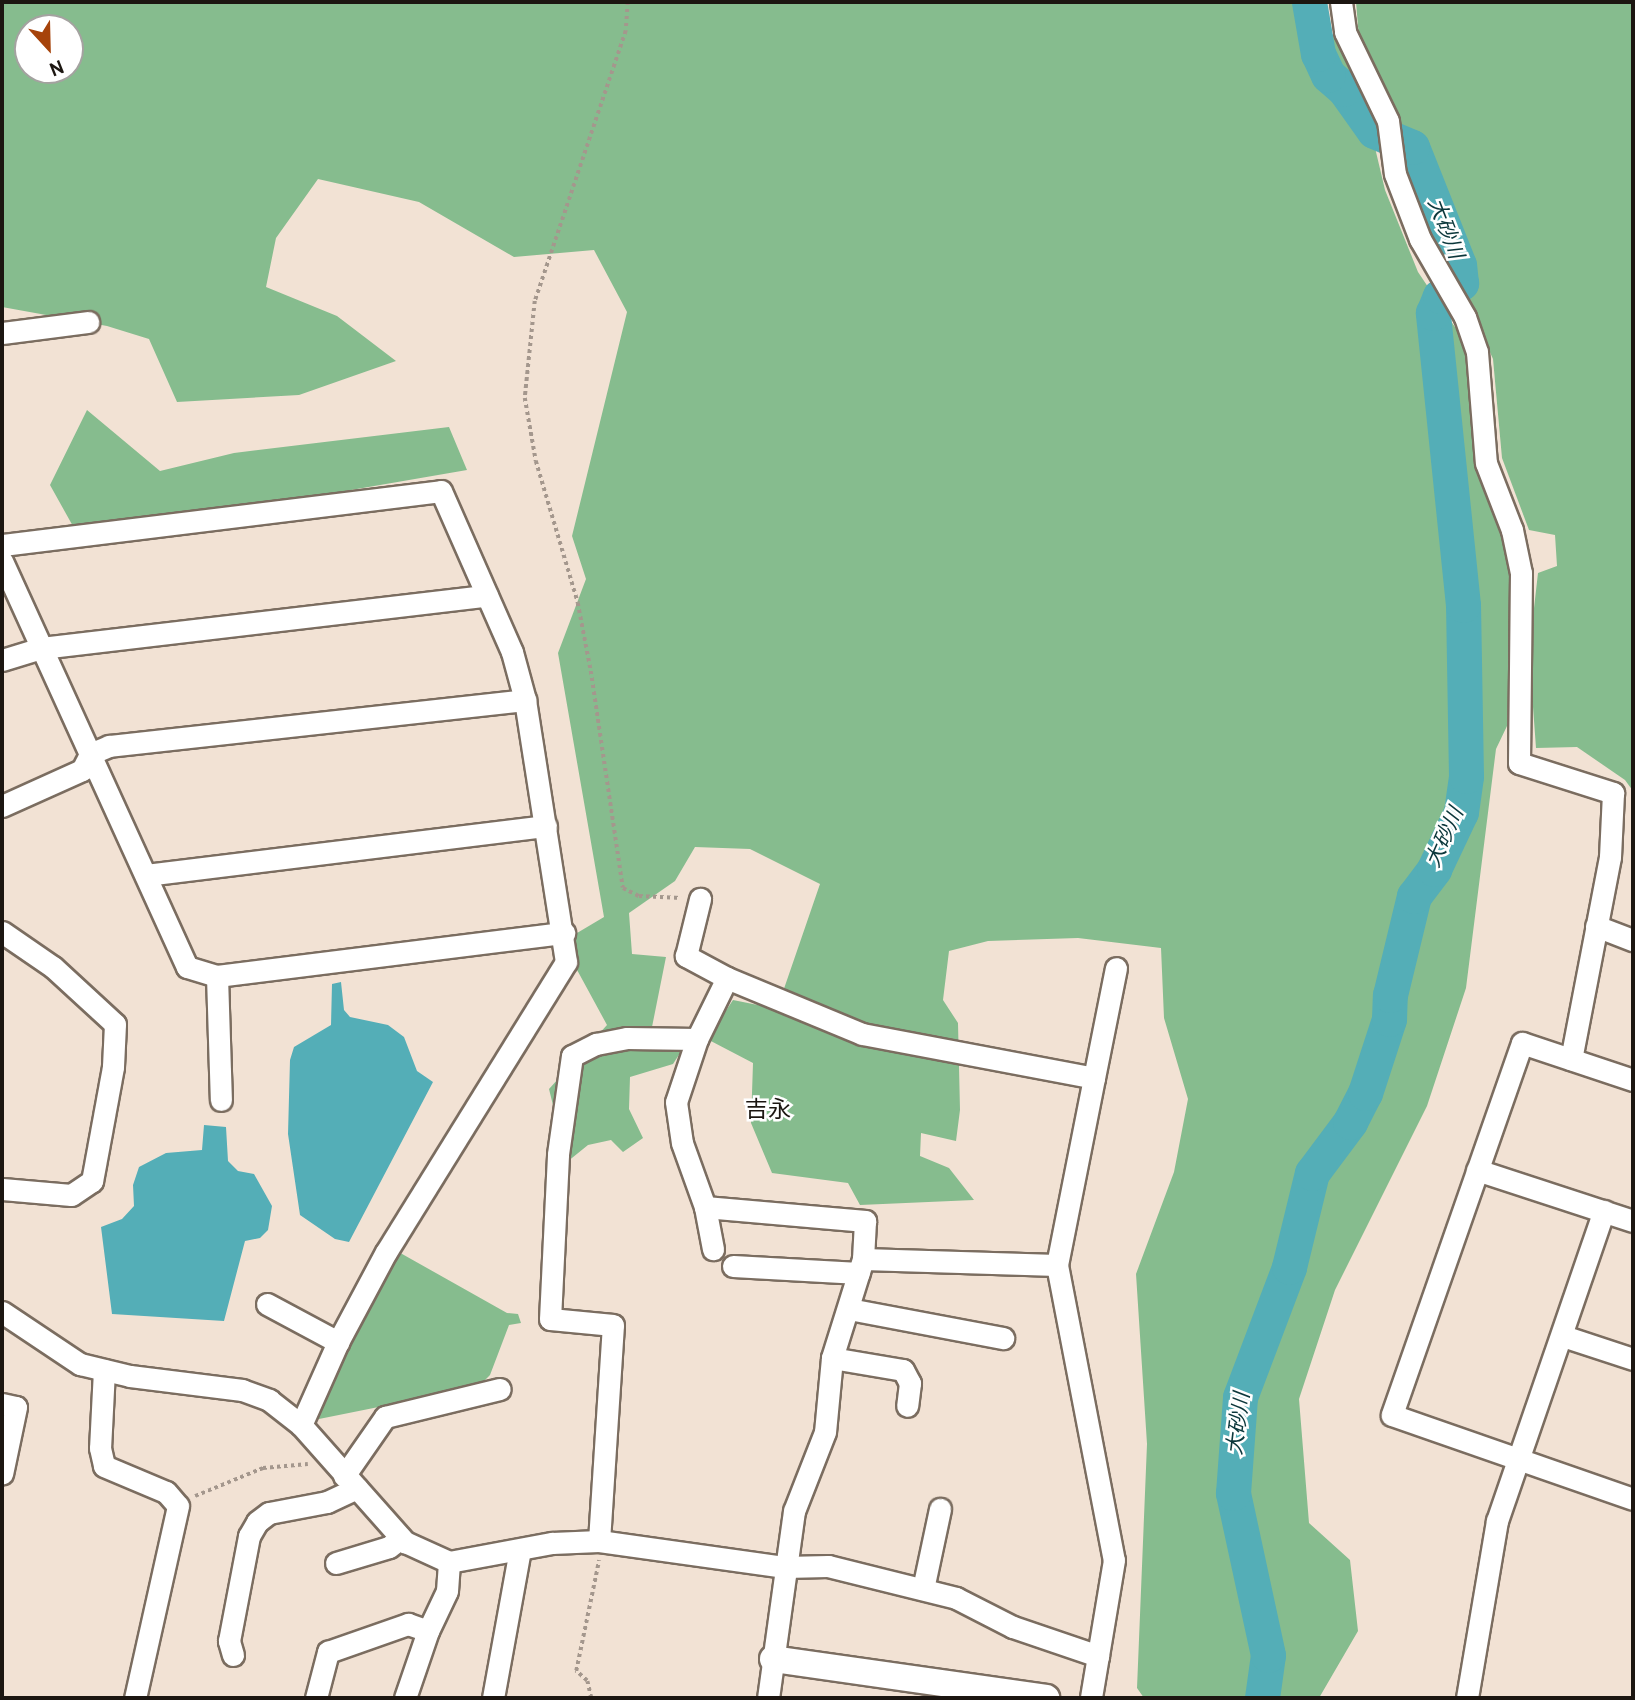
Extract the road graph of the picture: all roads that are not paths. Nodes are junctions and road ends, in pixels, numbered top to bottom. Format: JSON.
{"nodes":[{"id":1,"x":1341,"y":2,"type":"edge"},
{"id":2,"x":88,"y":322,"type":"dead end"},
{"id":3,"x":2,"y":333,"type":"edge"},
{"id":4,"x":2,"y":545,"type":"edge"},
{"id":5,"x":2,"y":561,"type":"edge"},
{"id":6,"x":487,"y":596,"type":"junction"},
{"id":7,"x":41,"y":648,"type":"junction"},
{"id":8,"x":2,"y":660,"type":"edge"},
{"id":9,"x":525,"y":700,"type":"junction"},
{"id":10,"x":90,"y":754,"type":"junction"},
{"id":11,"x":2,"y":806,"type":"edge"},
{"id":12,"x":546,"y":826,"type":"junction"},
{"id":13,"x":146,"y":875,"type":"junction"},
{"id":14,"x":700,"y":899,"type":"road end"},
{"id":15,"x":1596,"y":926,"type":"junction"},
{"id":16,"x":564,"y":933,"type":"junction"},
{"id":17,"x":1633,"y":940,"type":"edge"},
{"id":18,"x":6,"y":942,"type":"edge"},
{"id":19,"x":1116,"y":968,"type":"dead end"},
{"id":20,"x":217,"y":976,"type":"junction"},
{"id":21,"x":727,"y":978,"type":"junction"},
{"id":22,"x":697,"y":1039,"type":"junction"},
{"id":23,"x":1571,"y":1059,"type":"junction"},
{"id":24,"x":1094,"y":1078,"type":"junction"},
{"id":25,"x":1633,"y":1080,"type":"edge"},
{"id":26,"x":221,"y":1100,"type":"dead end"},
{"id":27,"x":1477,"y":1170,"type":"junction"},
{"id":28,"x":2,"y":1189,"type":"edge"},
{"id":29,"x":705,"y":1207,"type":"junction"},
{"id":30,"x":1604,"y":1212,"type":"junction"},
{"id":31,"x":1633,"y":1221,"type":"edge"},
{"id":32,"x":713,"y":1248,"type":"dead end"},
{"id":33,"x":1057,"y":1265,"type":"junction"},
{"id":34,"x":733,"y":1266,"type":"dead end"},
{"id":35,"x":861,"y":1266,"type":"junction"},
{"id":36,"x":267,"y":1304,"type":"dead end"},
{"id":37,"x":849,"y":1309,"type":"junction"},
{"id":38,"x":2,"y":1312,"type":"edge"},
{"id":39,"x":1563,"y":1336,"type":"junction"},
{"id":40,"x":1003,"y":1338,"type":"dead end"},
{"id":41,"x":338,"y":1342,"type":"junction"},
{"id":42,"x":832,"y":1358,"type":"junction"},
{"id":43,"x":1633,"y":1359,"type":"edge"},
{"id":44,"x":104,"y":1370,"type":"junction"},
{"id":45,"x":500,"y":1389,"type":"dead end"},
{"id":46,"x":2,"y":1404,"type":"edge"},
{"id":47,"x":907,"y":1406,"type":"dead end"},
{"id":48,"x":301,"y":1425,"type":"junction"},
{"id":49,"x":1518,"y":1459,"type":"junction"},
{"id":50,"x":2,"y":1474,"type":"edge"},
{"id":51,"x":350,"y":1482,"type":"junction"},
{"id":52,"x":1633,"y":1499,"type":"edge"},
{"id":53,"x":940,"y":1509,"type":"dead end"},
{"id":54,"x":401,"y":1538,"type":"junction"},
{"id":55,"x":598,"y":1541,"type":"junction"},
{"id":56,"x":520,"y":1550,"type":"junction"},
{"id":57,"x":449,"y":1562,"type":"junction"},
{"id":58,"x":336,"y":1563,"type":"dead end"},
{"id":59,"x":785,"y":1567,"type":"junction"},
{"id":60,"x":923,"y":1589,"type":"junction"},
{"id":61,"x":428,"y":1631,"type":"junction"},
{"id":62,"x":233,"y":1655,"type":"dead end"},
{"id":63,"x":1098,"y":1656,"type":"junction"},
{"id":64,"x":773,"y":1659,"type":"junction"},
{"id":65,"x":135,"y":1698,"type":"edge"},
{"id":66,"x":316,"y":1698,"type":"edge"},
{"id":67,"x":405,"y":1698,"type":"edge"},
{"id":68,"x":493,"y":1698,"type":"edge"},
{"id":69,"x":768,"y":1698,"type":"edge"},
{"id":70,"x":1046,"y":1698,"type":"edge"},
{"id":71,"x":1091,"y":1698,"type":"edge"},
{"id":72,"x":1467,"y":1698,"type":"edge"}],
"edges":[{"from":1,"to":15,"type":"street"},
{"from":2,"to":3,"type":"street"},
{"from":4,"to":6,"type":"street"},
{"from":5,"to":7,"type":"street"},
{"from":6,"to":7,"type":"street"},
{"from":6,"to":9,"type":"street"},
{"from":7,"to":8,"type":"street"},
{"from":7,"to":10,"type":"street"},
{"from":9,"to":10,"type":"street"},
{"from":9,"to":12,"type":"street"},
{"from":10,"to":11,"type":"street"},
{"from":10,"to":13,"type":"street"},
{"from":12,"to":13,"type":"street"},
{"from":12,"to":16,"type":"street"},
{"from":13,"to":20,"type":"street"},
{"from":14,"to":21,"type":"street"},
{"from":15,"to":17,"type":"street"},
{"from":15,"to":23,"type":"street"},
{"from":16,"to":20,"type":"street"},
{"from":16,"to":41,"type":"street"},
{"from":18,"to":28,"type":"street"},
{"from":19,"to":24,"type":"street"},
{"from":20,"to":26,"type":"street"},
{"from":21,"to":22,"type":"street"},
{"from":21,"to":24,"type":"street"},
{"from":22,"to":29,"type":"street"},
{"from":22,"to":55,"type":"street"},
{"from":23,"to":25,"type":"street"},
{"from":23,"to":27,"type":"street"},
{"from":24,"to":33,"type":"street"},
{"from":27,"to":30,"type":"street"},
{"from":27,"to":49,"type":"street"},
{"from":29,"to":32,"type":"street"},
{"from":29,"to":35,"type":"street"},
{"from":30,"to":31,"type":"street"},
{"from":30,"to":39,"type":"street"},
{"from":33,"to":35,"type":"street"},
{"from":33,"to":63,"type":"street"},
{"from":34,"to":35,"type":"street"},
{"from":35,"to":37,"type":"street"},
{"from":36,"to":41,"type":"street"},
{"from":37,"to":40,"type":"street"},
{"from":37,"to":42,"type":"street"},
{"from":38,"to":44,"type":"street"},
{"from":39,"to":43,"type":"street"},
{"from":39,"to":49,"type":"street"},
{"from":41,"to":48,"type":"street"},
{"from":42,"to":47,"type":"street"},
{"from":42,"to":59,"type":"street"},
{"from":44,"to":48,"type":"street"},
{"from":44,"to":65,"type":"street"},
{"from":45,"to":51,"type":"street"},
{"from":46,"to":50,"type":"street"},
{"from":48,"to":51,"type":"street"},
{"from":49,"to":52,"type":"street"},
{"from":49,"to":72,"type":"street"},
{"from":51,"to":54,"type":"street"},
{"from":51,"to":62,"type":"street"},
{"from":53,"to":60,"type":"street"},
{"from":54,"to":57,"type":"street"},
{"from":54,"to":58,"type":"street"},
{"from":55,"to":56,"type":"street"},
{"from":55,"to":59,"type":"street"},
{"from":56,"to":57,"type":"street"},
{"from":56,"to":68,"type":"street"},
{"from":57,"to":61,"type":"street"},
{"from":59,"to":60,"type":"street"},
{"from":59,"to":64,"type":"street"},
{"from":60,"to":63,"type":"street"},
{"from":61,"to":66,"type":"street"},
{"from":61,"to":67,"type":"street"},
{"from":63,"to":71,"type":"street"},
{"from":64,"to":69,"type":"street"},
{"from":64,"to":70,"type":"street"}]}
